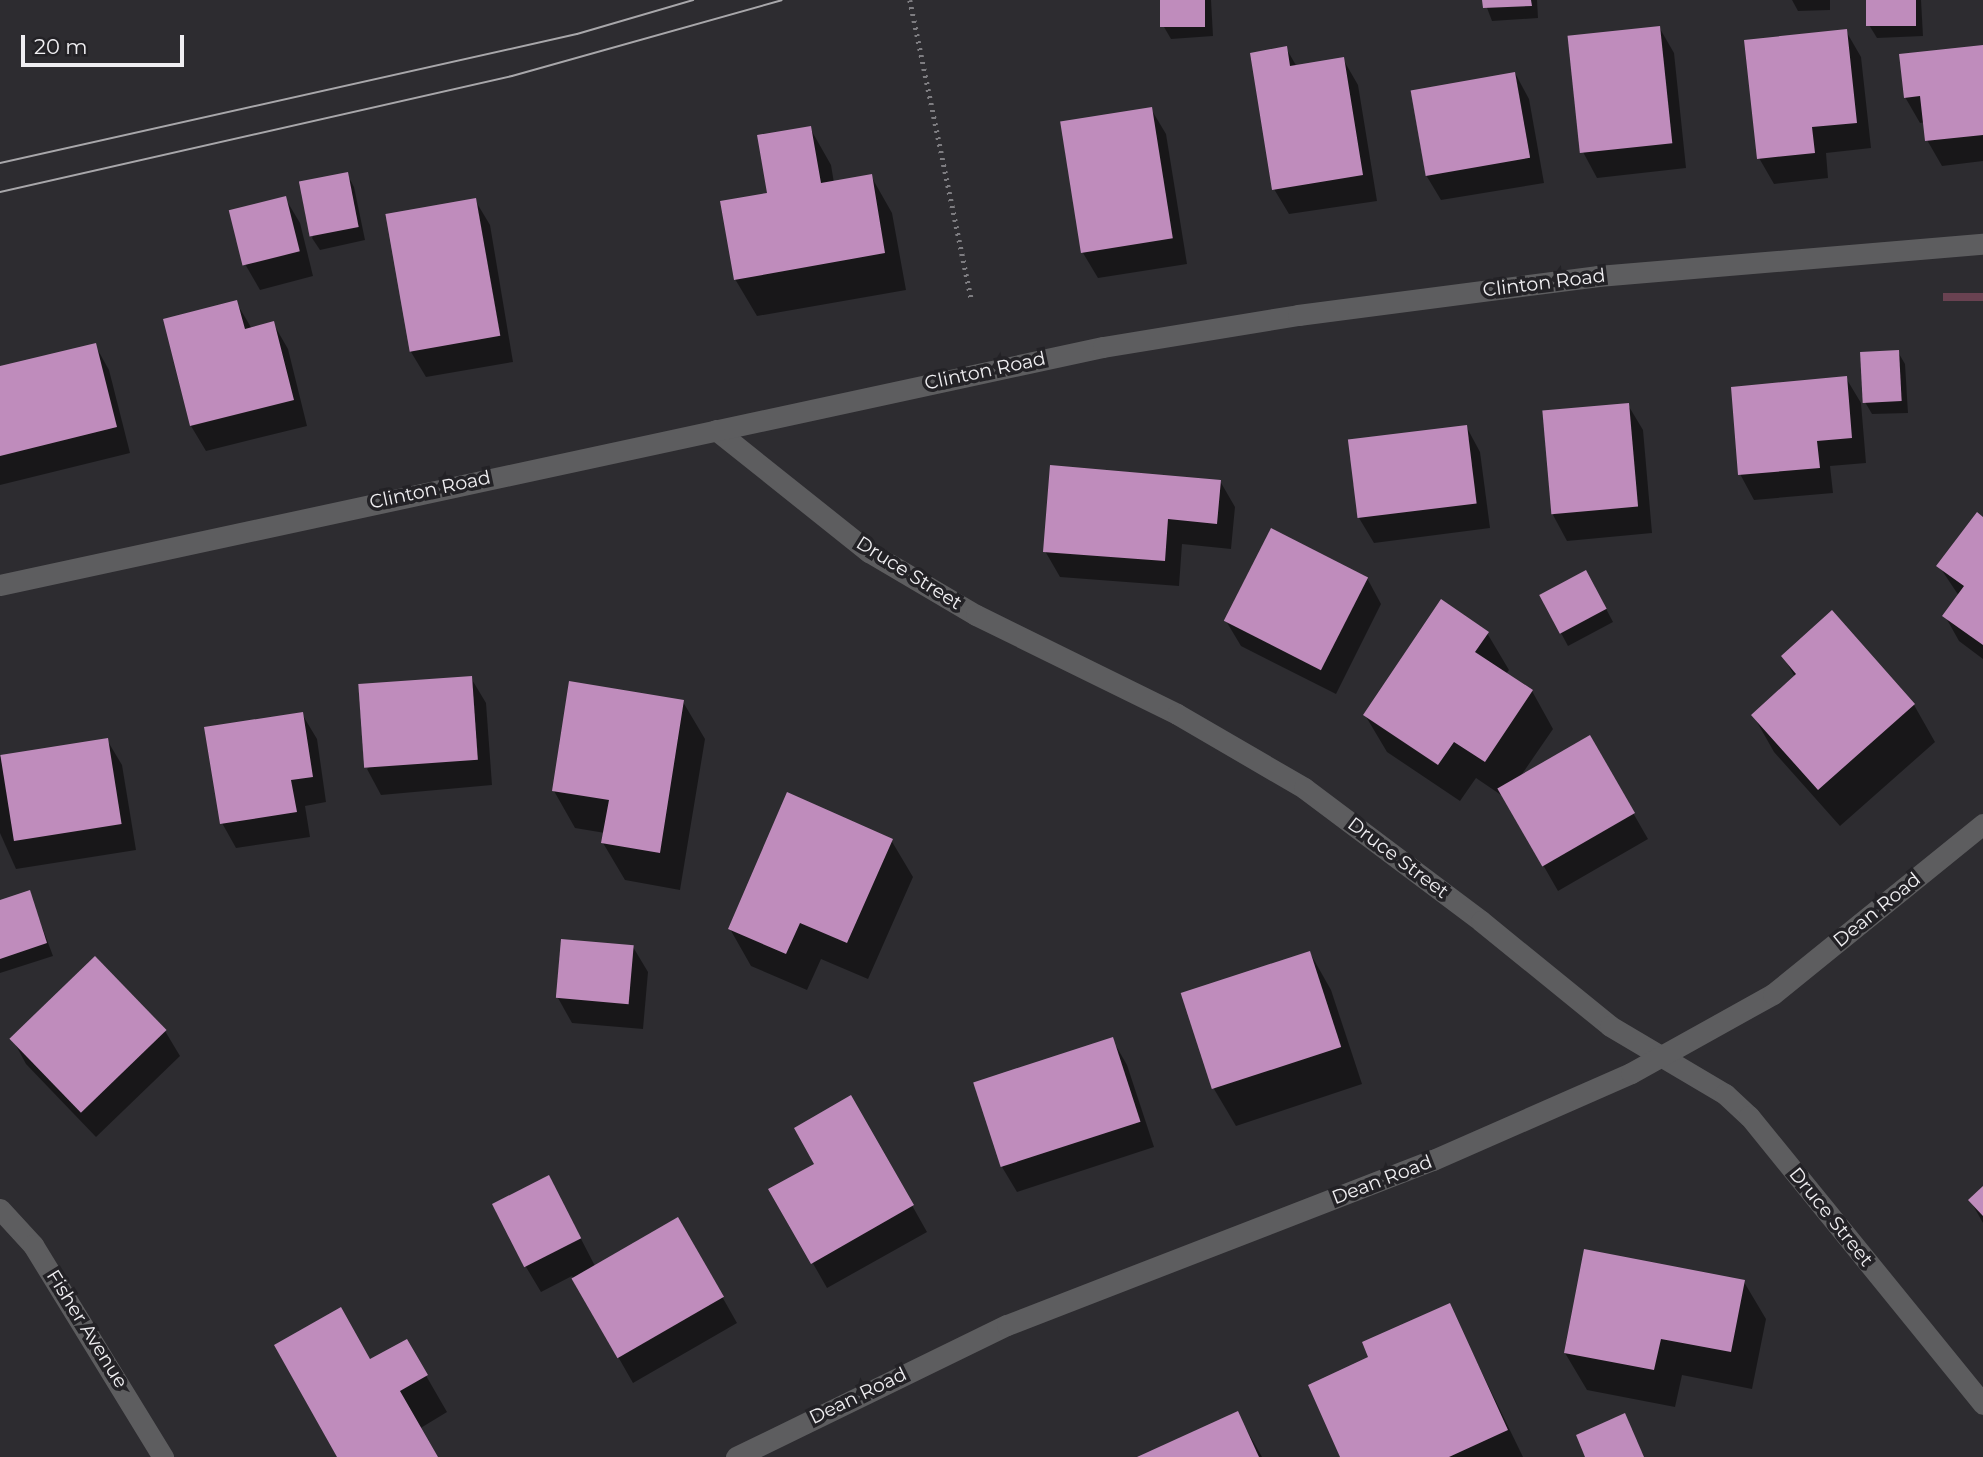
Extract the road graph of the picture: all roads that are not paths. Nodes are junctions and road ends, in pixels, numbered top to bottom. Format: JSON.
{"nodes":[{"id":1,"x":1983,"y":244,"type":"edge"},
{"id":2,"x":716,"y":430,"type":"junction"},
{"id":3,"x":0,"y":585,"type":"edge"},
{"id":4,"x":1983,"y":824,"type":"edge"},
{"id":5,"x":1662,"y":1057,"type":"junction"},
{"id":6,"x":0,"y":1209,"type":"edge"},
{"id":7,"x":1983,"y":1404,"type":"edge"},
{"id":8,"x":163,"y":1457,"type":"edge"},
{"id":9,"x":736,"y":1457,"type":"edge"}],
"edges":[{"from":1,"to":2,"type":"street","name":"Clinton Road"},
{"from":2,"to":3,"type":"street","name":"Clinton Road"},
{"from":2,"to":5,"type":"street","name":"Druce Street"},
{"from":4,"to":5,"type":"street","name":"Dean Road"},
{"from":5,"to":7,"type":"street","name":"Druce Street"},
{"from":5,"to":9,"type":"street","name":"Dean Road"},
{"from":6,"to":8,"type":"street","name":"Fisher Avenue"}]}
